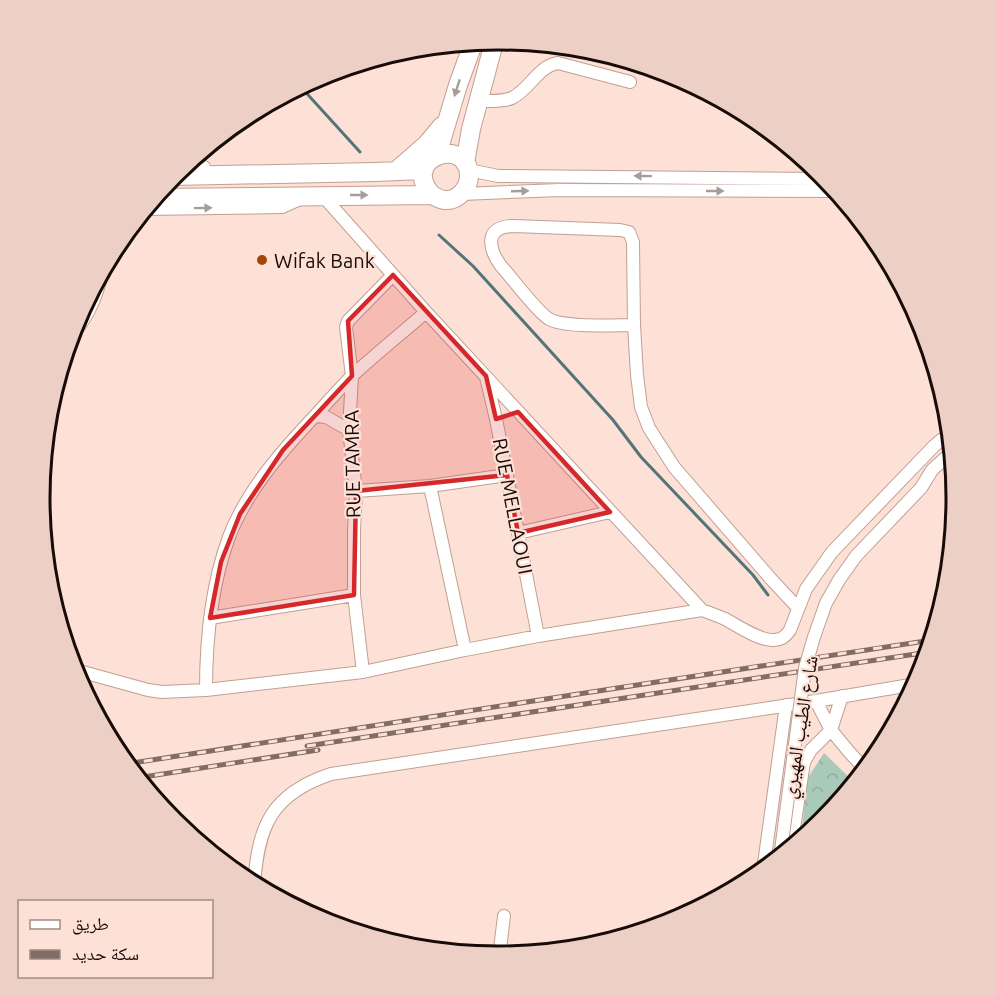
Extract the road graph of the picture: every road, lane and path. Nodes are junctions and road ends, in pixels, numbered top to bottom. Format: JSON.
{"nodes":[{"id":1,"x":471,"y":50,"type":"edge"},
{"id":2,"x":492,"y":50,"type":"edge"},
{"id":3,"x":630,"y":82,"type":"dead end"},
{"id":4,"x":478,"y":101,"type":"junction"},
{"id":5,"x":448,"y":117,"type":"junction"},
{"id":6,"x":436,"y":155,"type":"junction"},
{"id":7,"x":467,"y":166,"type":"junction"},
{"id":8,"x":196,"y":167,"type":"edge"},
{"id":9,"x":423,"y":170,"type":"junction"},
{"id":10,"x":396,"y":171,"type":"junction"},
{"id":11,"x":375,"y":172,"type":"junction"},
{"id":12,"x":187,"y":176,"type":"edge"},
{"id":13,"x":813,"y":179,"type":"edge"},
{"id":14,"x":824,"y":190,"type":"edge"},
{"id":15,"x":462,"y":194,"type":"junction"},
{"id":16,"x":432,"y":195,"type":"junction"},
{"id":17,"x":315,"y":196,"type":"junction"},
{"id":18,"x":165,"y":198,"type":"edge"},
{"id":19,"x":155,"y":209,"type":"edge"},
{"id":20,"x":393,"y":275,"type":"junction"},
{"id":21,"x":426,"y":312,"type":"junction"},
{"id":22,"x":634,"y":325,"type":"junction"},
{"id":23,"x":352,"y":376,"type":"junction"},
{"id":24,"x":486,"y":376,"type":"junction"},
{"id":25,"x":518,"y":412,"type":"junction"},
{"id":26,"x":315,"y":416,"type":"junction"},
{"id":27,"x":496,"y":419,"type":"junction"},
{"id":28,"x":349,"y":430,"type":"junction"},
{"id":29,"x":943,"y":439,"type":"edge"},
{"id":30,"x":944,"y":445,"type":"edge"},
{"id":31,"x":945,"y":458,"type":"edge"},
{"id":32,"x":932,"y":470,"type":"junction"},
{"id":33,"x":507,"y":475,"type":"junction"},
{"id":34,"x":430,"y":486,"type":"junction"},
{"id":35,"x":356,"y":491,"type":"junction"},
{"id":36,"x":610,"y":512,"type":"junction"},
{"id":37,"x":518,"y":533,"type":"junction"},
{"id":38,"x":354,"y":595,"type":"junction"},
{"id":39,"x":798,"y":609,"type":"junction"},
{"id":40,"x":702,"y":610,"type":"junction"},
{"id":41,"x":210,"y":618,"type":"junction"},
{"id":42,"x":538,"y":636,"type":"junction"},
{"id":43,"x":465,"y":650,"type":"junction"},
{"id":44,"x":363,"y":672,"type":"junction"},
{"id":45,"x":85,"y":673,"type":"edge"},
{"id":46,"x":905,"y":686,"type":"edge"},
{"id":47,"x":206,"y":690,"type":"junction"},
{"id":48,"x":842,"y":696,"type":"junction"},
{"id":49,"x":816,"y":701,"type":"junction"},
{"id":50,"x":786,"y":705,"type":"junction"},
{"id":51,"x":831,"y":730,"type":"junction"},
{"id":52,"x":859,"y":763,"type":"edge"},
{"id":53,"x":795,"y":834,"type":"edge"},
{"id":54,"x":782,"y":845,"type":"edge"},
{"id":55,"x":765,"y":858,"type":"edge"},
{"id":56,"x":255,"y":874,"type":"edge"},
{"id":57,"x":504,"y":916,"type":"dead end"},
{"id":58,"x":500,"y":946,"type":"edge"}],
"edges":[{"from":1,"to":5,"type":"highway","one_way":true},
{"from":2,"to":4,"type":"highway"},
{"from":3,"to":4,"type":"street"},
{"from":4,"to":7,"type":"highway"},
{"from":5,"to":6,"type":"highway"},
{"from":5,"to":10,"type":"highway"},
{"from":6,"to":7,"type":"highway"},
{"from":6,"to":9,"type":"highway"},
{"from":13,"to":7,"type":"street","one_way":true},
{"from":7,"to":15,"type":"highway"},
{"from":8,"to":11,"type":"street"},
{"from":9,"to":10,"type":"highway"},
{"from":9,"to":16,"type":"highway"},
{"from":10,"to":11,"type":"highway"},
{"from":11,"to":12,"type":"highway"},
{"from":15,"to":14,"type":"street","one_way":true},
{"from":15,"to":16,"type":"highway"},
{"from":17,"to":16,"type":"highway","one_way":true},
{"from":17,"to":18,"type":"highway"},
{"from":19,"to":17,"type":"street","one_way":true},
{"from":17,"to":20,"type":"street"},
{"from":20,"to":21,"type":"street"},
{"from":20,"to":23,"type":"street","name":"RUE TAMRA"},
{"from":21,"to":23,"type":"street"},
{"from":21,"to":24,"type":"street"},
{"from":22,"to":22,"type":"street"},
{"from":22,"to":39,"type":"street"},
{"from":23,"to":26,"type":"street"},
{"from":23,"to":28,"type":"street","name":"RUE TAMRA"},
{"from":24,"to":25,"type":"street"},
{"from":24,"to":27,"type":"street","name":"RUE MELLAOUI"},
{"from":25,"to":27,"type":"street"},
{"from":25,"to":36,"type":"street"},
{"from":26,"to":28,"type":"street"},
{"from":26,"to":41,"type":"street"},
{"from":27,"to":33,"type":"street","name":"RUE MELLAOUI"},
{"from":28,"to":35,"type":"street","name":"RUE TAMRA"},
{"from":29,"to":39,"type":"street"},
{"from":30,"to":32,"type":"street"},
{"from":31,"to":32,"type":"street"},
{"from":32,"to":54,"type":"street","name":"شارع الطيب المهيري","bridge":true},
{"from":33,"to":34,"type":"street"},
{"from":33,"to":37,"type":"street","name":"RUE MELLAOUI"},
{"from":34,"to":35,"type":"street"},
{"from":34,"to":43,"type":"street"},
{"from":35,"to":38,"type":"street","name":"RUE TAMRA"},
{"from":36,"to":37,"type":"street"},
{"from":36,"to":40,"type":"street"},
{"from":37,"to":42,"type":"street","name":"RUE MELLAOUI"},
{"from":38,"to":41,"type":"street"},
{"from":38,"to":44,"type":"street","name":"RUE TAMRA"},
{"from":39,"to":40,"type":"street"},
{"from":40,"to":42,"type":"street"},
{"from":41,"to":47,"type":"street"},
{"from":42,"to":43,"type":"street"},
{"from":43,"to":44,"type":"street"},
{"from":44,"to":47,"type":"street"},
{"from":45,"to":47,"type":"street"},
{"from":46,"to":48,"type":"street"},
{"from":48,"to":49,"type":"street"},
{"from":48,"to":51,"type":"street"},
{"from":49,"to":50,"type":"street"},
{"from":49,"to":51,"type":"street"},
{"from":50,"to":55,"type":"street"},
{"from":50,"to":56,"type":"street"},
{"from":51,"to":52,"type":"street"},
{"from":51,"to":53,"type":"street"},
{"from":57,"to":58,"type":"street"}]}
